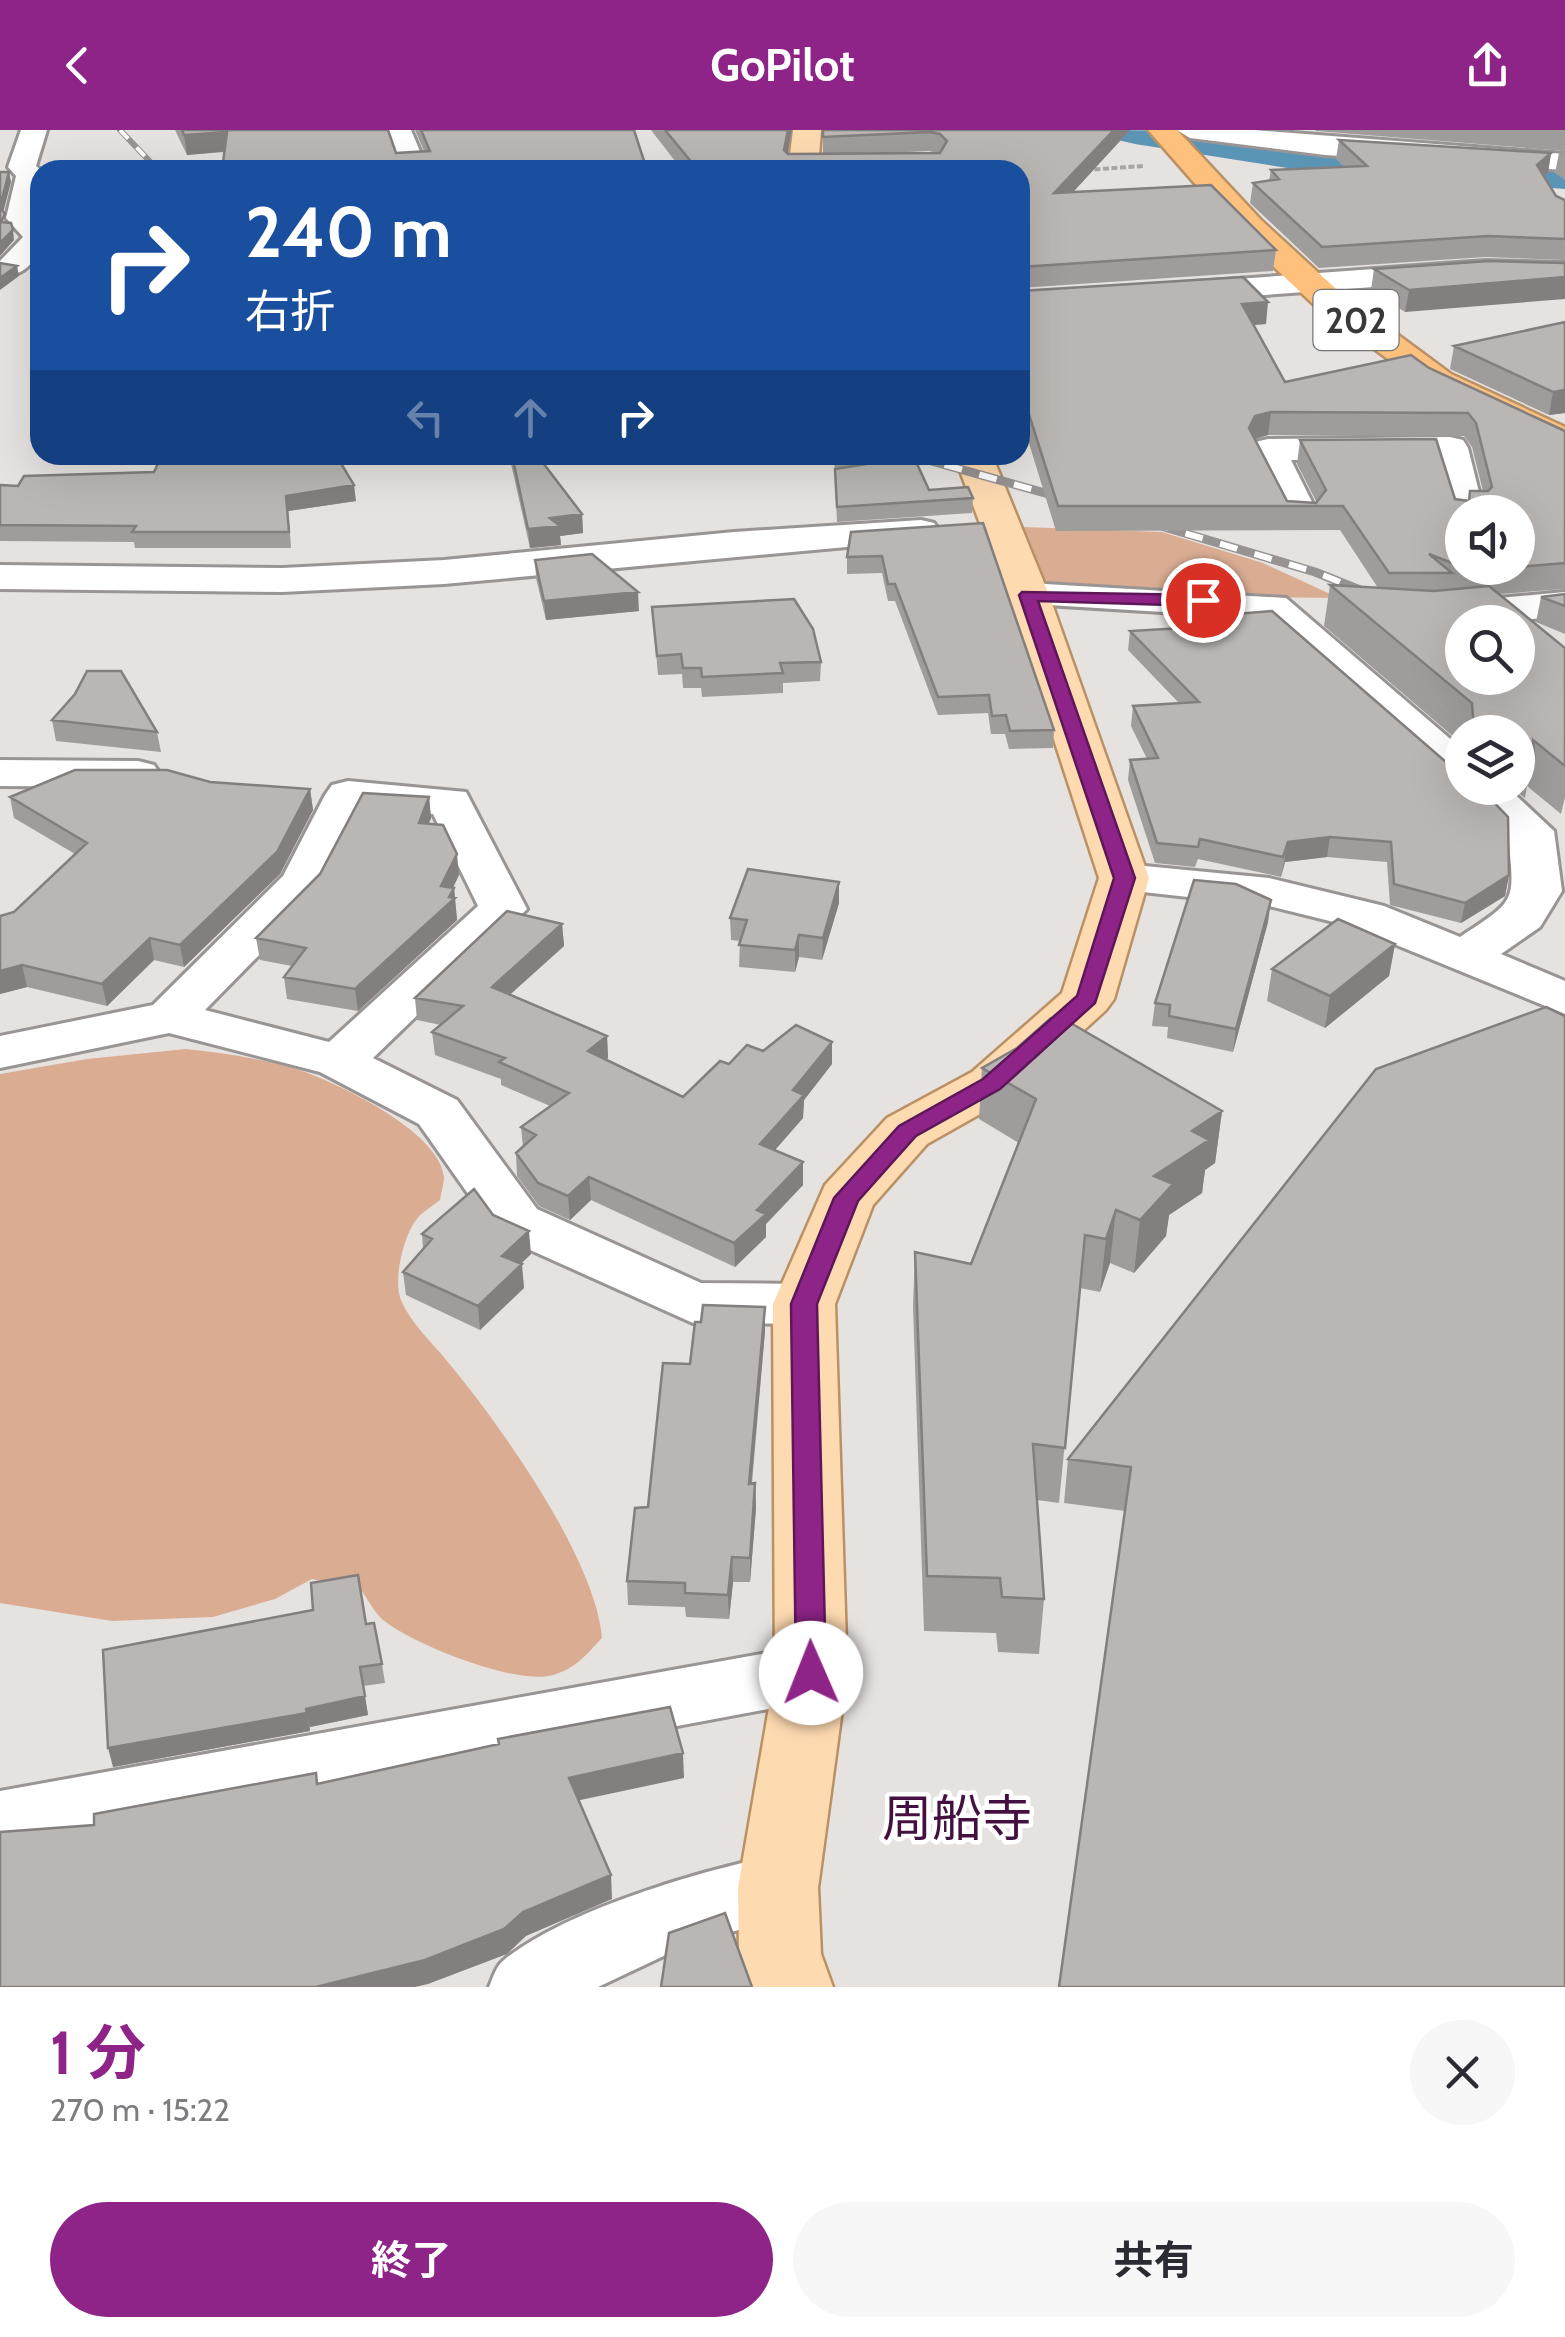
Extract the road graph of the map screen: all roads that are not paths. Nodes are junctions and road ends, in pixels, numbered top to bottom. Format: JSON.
{"nodes":[{"id":1,"x":34,"y":130,"type":"edge"},
{"id":2,"x":398,"y":130,"type":"edge"},
{"id":3,"x":807,"y":130,"type":"edge"},
{"id":4,"x":1178,"y":141,"type":"edge"},
{"id":5,"x":410,"y":160,"type":"edge"},
{"id":6,"x":804,"y":160,"type":"edge"},
{"id":7,"x":30,"y":175,"type":"edge"},
{"id":8,"x":30,"y":175,"type":"edge"},
{"id":9,"x":1560,"y":181,"type":"edge"},
{"id":10,"x":30,"y":227,"type":"edge"},
{"id":11,"x":1565,"y":272,"type":"edge"},
{"id":12,"x":1307,"y":280,"type":"junction"},
{"id":13,"x":1150,"y":294,"type":"edge"},
{"id":14,"x":1565,"y":441,"type":"edge"},
{"id":15,"x":977,"y":465,"type":"edge"},
{"id":16,"x":1461,"y":495,"type":"edge"},
{"id":17,"x":1300,"y":516,"type":"edge"},
{"id":18,"x":999,"y":526,"type":"junction"},
{"id":19,"x":0,"y":577,"type":"edge"},
{"id":20,"x":1533,"y":585,"type":"edge"},
{"id":21,"x":1028,"y":595,"type":"junction"},
{"id":22,"x":1555,"y":604,"type":"edge"},
{"id":23,"x":1272,"y":606,"type":"junction"},
{"id":24,"x":1335,"y":611,"type":"edge"},
{"id":25,"x":1409,"y":615,"type":"edge"},
{"id":26,"x":1445,"y":756,"type":"edge"},
{"id":27,"x":0,"y":773,"type":"edge"},
{"id":28,"x":174,"y":774,"type":"edge"},
{"id":29,"x":1501,"y":805,"type":"edge"},
{"id":30,"x":1124,"y":878,"type":"junction"},
{"id":31,"x":1463,"y":958,"type":"junction"},
{"id":32,"x":1565,"y":999,"type":"edge"},
{"id":33,"x":170,"y":1017,"type":"junction"},
{"id":34,"x":0,"y":1052,"type":"edge"},
{"id":35,"x":338,"y":1060,"type":"junction"},
{"id":36,"x":804,"y":1304,"type":"junction"},
{"id":37,"x":811,"y":1673,"type":"junction"},
{"id":38,"x":0,"y":1822,"type":"edge"},
{"id":39,"x":778,"y":1888,"type":"junction"},
{"id":40,"x":528,"y":1987,"type":"edge"},
{"id":41,"x":792,"y":1987,"type":"edge"}],
"edges":[{"from":1,"to":8,"type":"street"},
{"from":2,"to":5,"type":"street"},
{"from":3,"to":6,"type":"main road"},
{"from":4,"to":9,"type":"street"},
{"from":4,"to":12,"type":"highway","number":"202"},
{"from":7,"to":10,"type":"street"},
{"from":11,"to":12,"type":"street"},
{"from":12,"to":13,"type":"street"},
{"from":12,"to":14,"type":"highway","number":"202"},
{"from":15,"to":18,"type":"main road"},
{"from":16,"to":17,"type":"street"},
{"from":18,"to":19,"type":"street"},
{"from":18,"to":21,"type":"main road"},
{"from":20,"to":22,"type":"street"},
{"from":21,"to":23,"type":"street"},
{"from":21,"to":30,"type":"main road"},
{"from":22,"to":25,"type":"street"},
{"from":23,"to":24,"type":"street"},
{"from":23,"to":26,"type":"street"},
{"from":27,"to":28,"type":"street"},
{"from":29,"to":31,"type":"street"},
{"from":30,"to":31,"type":"street"},
{"from":30,"to":36,"type":"main road"},
{"from":31,"to":32,"type":"street"},
{"from":33,"to":34,"type":"street"},
{"from":33,"to":35,"type":"street"},
{"from":33,"to":35,"type":"street"},
{"from":35,"to":36,"type":"street"},
{"from":36,"to":37,"type":"main road"},
{"from":37,"to":38,"type":"street"},
{"from":37,"to":39,"type":"main road"},
{"from":39,"to":40,"type":"street"},
{"from":39,"to":41,"type":"main road"}]}
